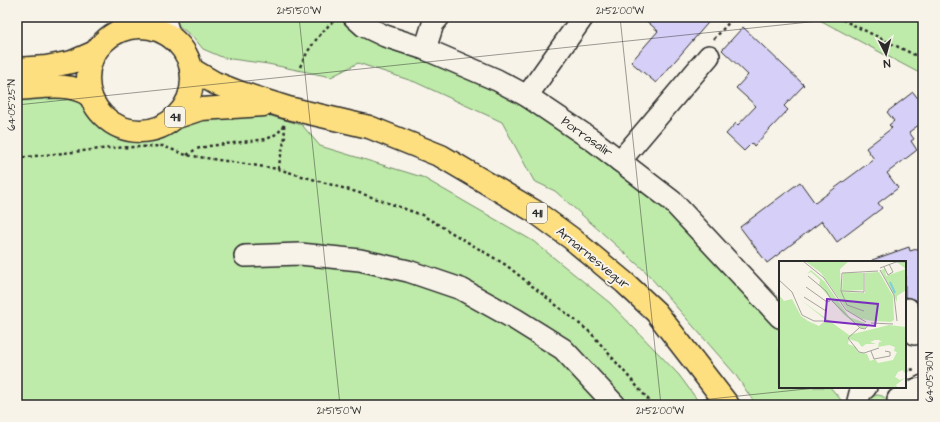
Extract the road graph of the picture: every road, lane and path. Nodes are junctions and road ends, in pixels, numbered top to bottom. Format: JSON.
{"nodes":[{"id":1,"x":345,"y":17,"type":"edge"},
{"id":2,"x":439,"y":17,"type":"edge"},
{"id":3,"x":583,"y":17,"type":"edge"},
{"id":4,"x":837,"y":17,"type":"edge"},
{"id":5,"x":845,"y":17,"type":"edge"},
{"id":6,"x":842,"y":20,"type":"junction"},
{"id":7,"x":133,"y":22,"type":"edge"},
{"id":8,"x":167,"y":27,"type":"edge"},
{"id":9,"x":425,"y":49,"type":"junction"},
{"id":10,"x":95,"y":52,"type":"junction"},
{"id":11,"x":709,"y":56,"type":"dead end"},
{"id":12,"x":923,"y":59,"type":"edge"},
{"id":13,"x":300,"y":67,"type":"dead end"},
{"id":14,"x":191,"y":69,"type":"junction"},
{"id":15,"x":17,"y":70,"type":"edge"},
{"id":16,"x":17,"y":89,"type":"edge"},
{"id":17,"x":90,"y":96,"type":"junction"},
{"id":18,"x":527,"y":96,"type":"junction"},
{"id":19,"x":288,"y":108,"type":"junction"},
{"id":20,"x":174,"y":118,"type":"junction"},
{"id":21,"x":186,"y":155,"type":"junction"},
{"id":22,"x":17,"y":158,"type":"edge"},
{"id":23,"x":620,"y":161,"type":"junction"},
{"id":24,"x":278,"y":169,"type":"junction"},
{"id":25,"x":245,"y":256,"type":"dead end"},
{"id":26,"x":908,"y":309,"type":"dead end"},
{"id":27,"x":779,"y":314,"type":"edge"},
{"id":28,"x":914,"y":335,"type":"edge"},
{"id":29,"x":923,"y":374,"type":"edge"},
{"id":30,"x":906,"y":379,"type":"edge"},
{"id":31,"x":923,"y":386,"type":"edge"},
{"id":32,"x":895,"y":397,"type":"edge"},
{"id":33,"x":615,"y":405,"type":"edge"},
{"id":34,"x":652,"y":405,"type":"edge"},
{"id":35,"x":728,"y":405,"type":"edge"}],
"edges":[{"from":1,"to":9,"type":"street","name":"Þorrasalir"},
{"from":1,"to":13,"type":"path"},
{"from":2,"to":9,"type":"street"},
{"from":3,"to":18,"type":"street"},
{"from":4,"to":6,"type":"path"},
{"from":5,"to":6,"type":"path"},
{"from":6,"to":12,"type":"path"},
{"from":7,"to":8,"type":"main road","number":"411"},
{"from":7,"to":10,"type":"main road","number":"411"},
{"from":8,"to":14,"type":"main road","number":"411"},
{"from":9,"to":18,"type":"street","name":"Þorrasalir"},
{"from":10,"to":15,"type":"main road","number":"411"},
{"from":10,"to":17,"type":"main road","number":"411"},
{"from":11,"to":23,"type":"street"},
{"from":14,"to":19,"type":"main road","name":"Arnarnesvegur","number":"411"},
{"from":14,"to":20,"type":"main road","number":"411"},
{"from":16,"to":17,"type":"main road"},
{"from":17,"to":20,"type":"main road","number":"411"},
{"from":18,"to":23,"type":"street","name":"Þorrasalir"},
{"from":19,"to":20,"type":"main road","name":"Arnarnesvegur","number":"411"},
{"from":19,"to":35,"type":"main road","name":"Arnarnesvegur","number":"411"},
{"from":21,"to":22,"type":"path"},
{"from":21,"to":24,"type":"path"},
{"from":21,"to":24,"type":"path"},
{"from":23,"to":27,"type":"street","name":"Þorrasalir"},
{"from":24,"to":34,"type":"path"},
{"from":25,"to":33,"type":"street"},
{"from":26,"to":28,"type":"street"},
{"from":29,"to":30,"type":"street"},
{"from":31,"to":32,"type":"street"}]}
